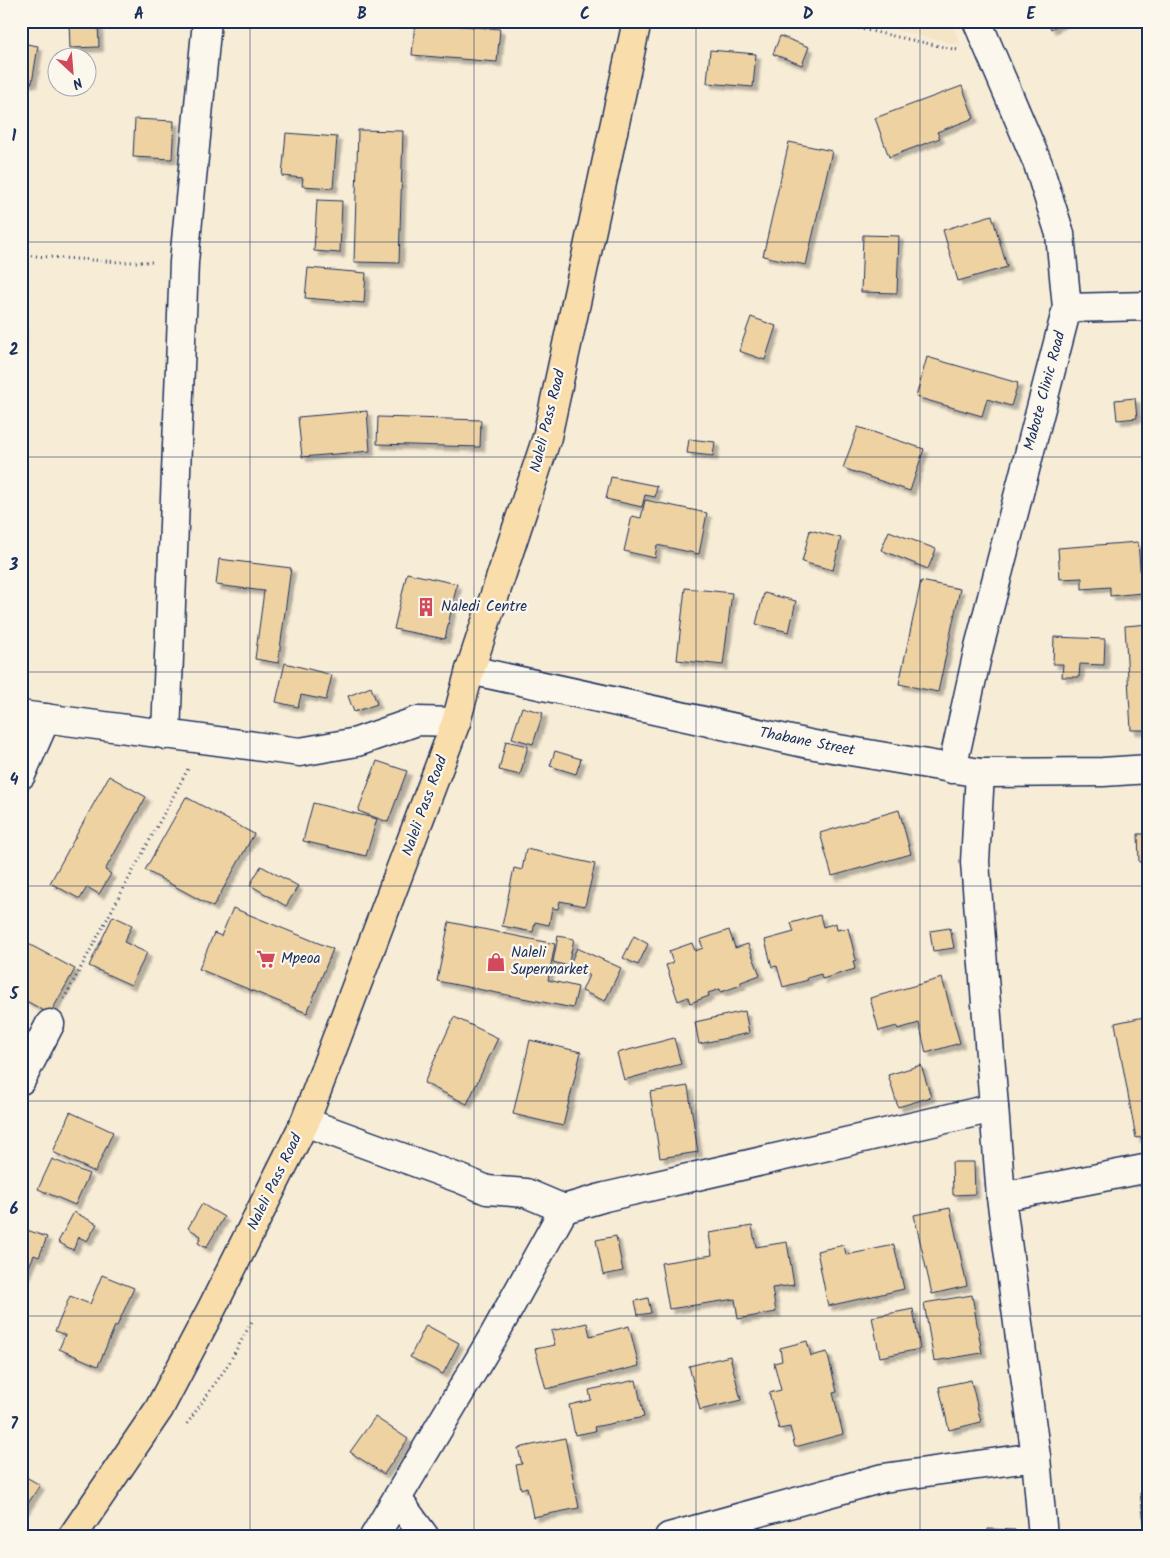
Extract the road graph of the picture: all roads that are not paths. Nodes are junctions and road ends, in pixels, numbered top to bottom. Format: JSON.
{"nodes":[{"id":1,"x":207,"y":21,"type":"edge"},
{"id":2,"x":637,"y":21,"type":"edge"},
{"id":3,"x":977,"y":21,"type":"edge"},
{"id":4,"x":1149,"y":306,"type":"edge"},
{"id":5,"x":1067,"y":308,"type":"junction"},
{"id":6,"x":470,"y":670,"type":"junction"},
{"id":7,"x":34,"y":716,"type":"edge"},
{"id":8,"x":456,"y":722,"type":"junction"},
{"id":9,"x":166,"y":735,"type":"junction"},
{"id":10,"x":952,"y":769,"type":"junction"},
{"id":11,"x":1149,"y":769,"type":"edge"},
{"id":12,"x":980,"y":773,"type":"junction"},
{"id":13,"x":21,"y":775,"type":"edge"},
{"id":14,"x":50,"y":1024,"type":"road end"},
{"id":15,"x":21,"y":1080,"type":"edge"},
{"id":16,"x":994,"y":1108,"type":"junction"},
{"id":17,"x":305,"y":1122,"type":"junction"},
{"id":18,"x":1149,"y":1168,"type":"edge"},
{"id":19,"x":1001,"y":1197,"type":"junction"},
{"id":20,"x":564,"y":1209,"type":"junction"},
{"id":21,"x":1036,"y":1457,"type":"junction"},
{"id":22,"x":398,"y":1500,"type":"junction"},
{"id":23,"x":72,"y":1537,"type":"edge"},
{"id":24,"x":374,"y":1537,"type":"edge"},
{"id":25,"x":425,"y":1537,"type":"edge"},
{"id":26,"x":669,"y":1537,"type":"edge"},
{"id":27,"x":1043,"y":1537,"type":"edge"}],
"edges":[{"from":1,"to":9,"type":"street"},
{"from":2,"to":6,"type":"main road","name":"Naleli Pass Road"},
{"from":3,"to":5,"type":"street","name":"Mabote Clinic Road"},
{"from":4,"to":5,"type":"street"},
{"from":5,"to":10,"type":"street","name":"Mabote Clinic Road"},
{"from":6,"to":8,"type":"main road","name":"Naleli Pass Road"},
{"from":6,"to":10,"type":"street","name":"Thabane Street"},
{"from":7,"to":9,"type":"street"},
{"from":7,"to":13,"type":"street"},
{"from":8,"to":9,"type":"street"},
{"from":8,"to":17,"type":"main road","name":"Naleli Pass Road"},
{"from":10,"to":12,"type":"street","name":"Thabane Street"},
{"from":11,"to":12,"type":"street","name":"Thabane Street"},
{"from":12,"to":16,"type":"street"},
{"from":14,"to":15,"type":"street"},
{"from":16,"to":19,"type":"street"},
{"from":16,"to":20,"type":"street"},
{"from":17,"to":20,"type":"street"},
{"from":17,"to":23,"type":"main road","name":"Naleli Pass Road"},
{"from":18,"to":19,"type":"street"},
{"from":19,"to":21,"type":"street"},
{"from":20,"to":22,"type":"street"},
{"from":21,"to":26,"type":"street"},
{"from":21,"to":27,"type":"street"},
{"from":22,"to":24,"type":"street"},
{"from":22,"to":25,"type":"street"}]}
